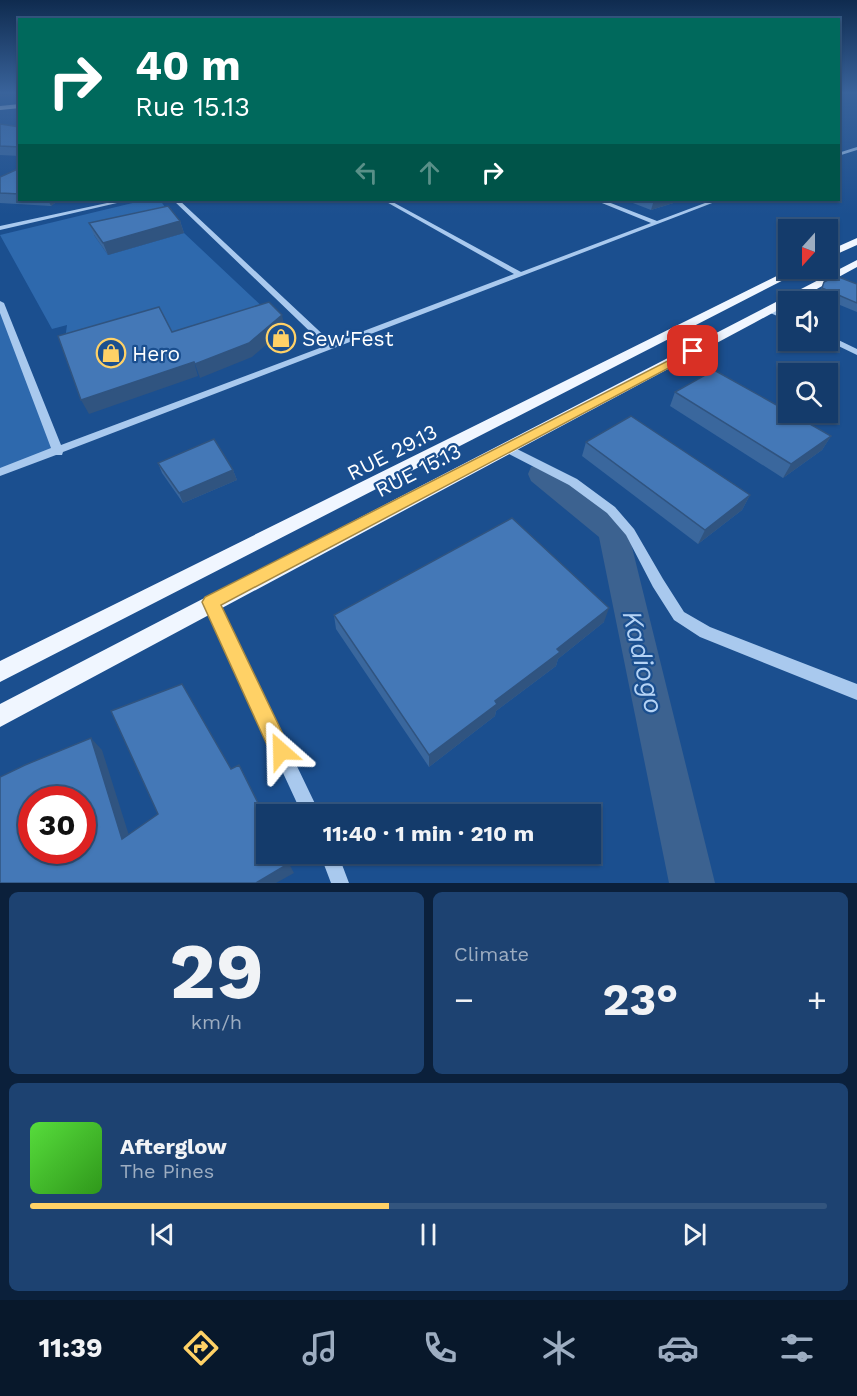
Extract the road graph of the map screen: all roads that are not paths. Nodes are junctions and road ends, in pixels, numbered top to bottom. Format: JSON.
{"nodes":[{"id":1,"x":857,"y":148,"type":"edge"},
{"id":2,"x":840,"y":154,"type":"edge"},
{"id":3,"x":840,"y":154,"type":"edge"},
{"id":4,"x":849,"y":156,"type":"dead end"},
{"id":5,"x":122,"y":201,"type":"edge"},
{"id":6,"x":178,"y":201,"type":"edge"},
{"id":7,"x":388,"y":201,"type":"edge"},
{"id":8,"x":602,"y":201,"type":"edge"},
{"id":9,"x":714,"y":201,"type":"edge"},
{"id":10,"x":655,"y":222,"type":"junction"},
{"id":11,"x":0,"y":228,"type":"edge"},
{"id":12,"x":857,"y":241,"type":"edge"},
{"id":13,"x":838,"y":250,"type":"edge"},
{"id":14,"x":857,"y":263,"type":"edge"},
{"id":15,"x":519,"y":274,"type":"junction"},
{"id":16,"x":780,"y":279,"type":"edge"},
{"id":17,"x":0,"y":303,"type":"edge"},
{"id":18,"x":771,"y":310,"type":"junction"},
{"id":19,"x":778,"y":314,"type":"edge"},
{"id":20,"x":838,"y":343,"type":"edge"},
{"id":21,"x":329,"y":345,"type":"junction"},
{"id":22,"x":857,"y":352,"type":"edge"},
{"id":23,"x":508,"y":449,"type":"junction"},
{"id":24,"x":58,"y":452,"type":"junction"},
{"id":25,"x":0,"y":472,"type":"edge"},
{"id":26,"x":211,"y":602,"type":"junction"},
{"id":27,"x":0,"y":672,"type":"edge"},
{"id":28,"x":857,"y":692,"type":"edge"},
{"id":29,"x":0,"y":717,"type":"edge"},
{"id":30,"x":306,"y":804,"type":"edge"},
{"id":31,"x":334,"y":864,"type":"edge"},
{"id":32,"x":340,"y":883,"type":"edge"}],
"edges":[{"from":1,"to":2,"type":"street"},
{"from":3,"to":4,"type":"street"},
{"from":5,"to":11,"type":"street"},
{"from":6,"to":21,"type":"street"},
{"from":7,"to":15,"type":"street"},
{"from":8,"to":10,"type":"street"},
{"from":9,"to":10,"type":"street"},
{"from":10,"to":15,"type":"street"},
{"from":12,"to":13,"type":"main road"},
{"from":14,"to":18,"type":"main road","name":"RUE 15.13"},
{"from":15,"to":21,"type":"street"},
{"from":16,"to":27,"type":"main road","name":"RUE 29.13"},
{"from":17,"to":24,"type":"street"},
{"from":18,"to":19,"type":"street"},
{"from":18,"to":23,"type":"main road","name":"RUE 15.13"},
{"from":20,"to":22,"type":"street"},
{"from":21,"to":24,"type":"street"},
{"from":23,"to":26,"type":"main road","name":"RUE 15.13"},
{"from":23,"to":28,"type":"street"},
{"from":24,"to":25,"type":"street"},
{"from":26,"to":29,"type":"main road","name":"RUE 15.13"},
{"from":26,"to":30,"type":"street"},
{"from":31,"to":32,"type":"street"}]}
